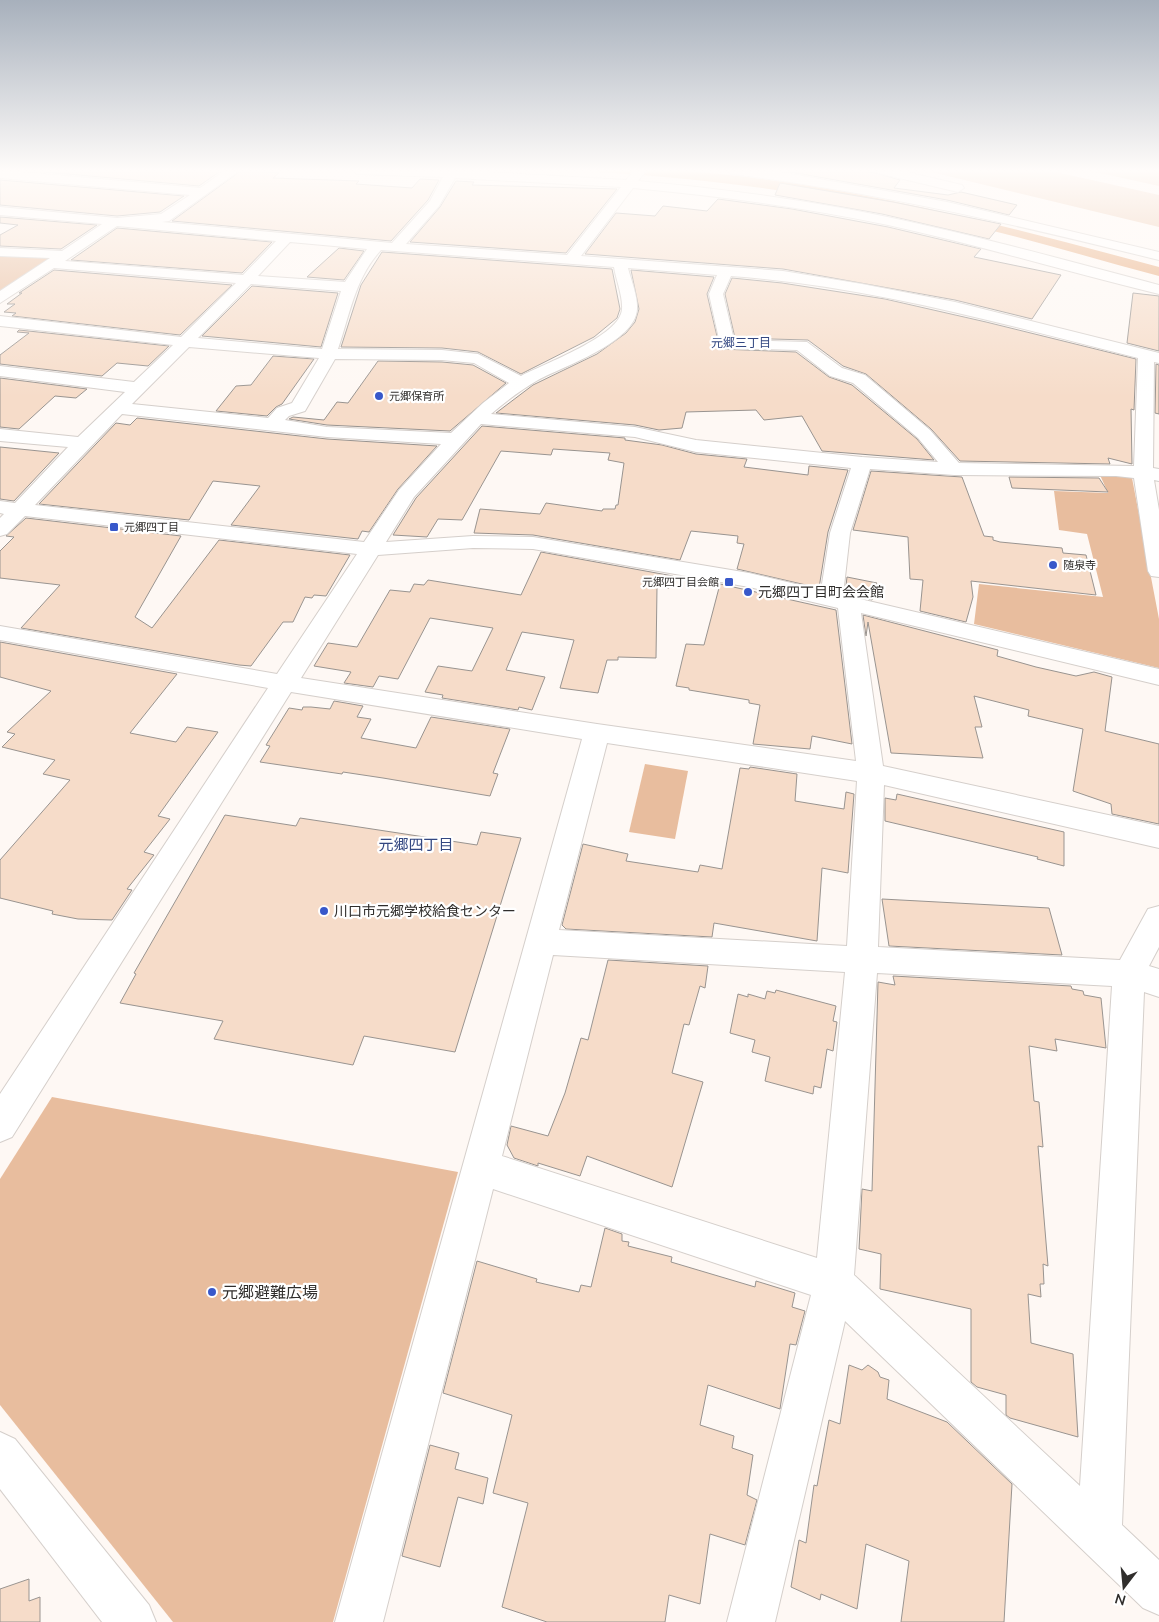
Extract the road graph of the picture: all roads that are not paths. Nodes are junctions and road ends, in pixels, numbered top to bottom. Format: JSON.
{"nodes":[{"id":1,"x":80,"y":246,"type":"edge"},
{"id":2,"x":279,"y":246,"type":"edge"},
{"id":3,"x":374,"y":246,"type":"edge"},
{"id":4,"x":378,"y":246,"type":"junction"},
{"id":5,"x":582,"y":246,"type":"edge"},
{"id":6,"x":993,"y":246,"type":"edge"},
{"id":7,"x":1117,"y":246,"type":"edge"},
{"id":8,"x":396,"y":247,"type":"joint"},
{"id":9,"x":0,"y":252,"type":"edge"},
{"id":10,"x":66,"y":255,"type":"junction"},
{"id":11,"x":1159,"y":256,"type":"edge"},
{"id":12,"x":571,"y":260,"type":"junction"},
{"id":13,"x":620,"y":263,"type":"junction"},
{"id":14,"x":51,"y":264,"type":"junction"},
{"id":15,"x":726,"y":270,"type":"junction"},
{"id":16,"x":248,"y":279,"type":"junction"},
{"id":17,"x":348,"y":287,"type":"junction"},
{"id":18,"x":1159,"y":290,"type":"edge"},
{"id":19,"x":0,"y":298,"type":"edge"},
{"id":20,"x":0,"y":321,"type":"edge"},
{"id":21,"x":185,"y":342,"type":"junction"},
{"id":22,"x":328,"y":354,"type":"junction"},
{"id":23,"x":1153,"y":357,"type":"edge"},
{"id":24,"x":0,"y":370,"type":"edge"},
{"id":25,"x":521,"y":383,"type":"junction"},
{"id":26,"x":138,"y":388,"type":"junction"},
{"id":27,"x":118,"y":408,"type":"junction"},
{"id":28,"x":478,"y":418,"type":"junction"},
{"id":29,"x":272,"y":424,"type":"junction"},
{"id":30,"x":0,"y":434,"type":"edge"},
{"id":31,"x":456,"y":439,"type":"junction"},
{"id":32,"x":82,"y":443,"type":"junction"},
{"id":33,"x":862,"y":462,"type":"junction"},
{"id":34,"x":954,"y":469,"type":"junction"},
{"id":35,"x":1151,"y":474,"type":"edge"},
{"id":36,"x":10,"y":508,"type":"edge"},
{"id":37,"x":0,"y":530,"type":"edge"},
{"id":38,"x":369,"y":548,"type":"junction"},
{"id":39,"x":1159,"y":571,"type":"edge"},
{"id":40,"x":839,"y":600,"type":"junction"},
{"id":41,"x":0,"y":633,"type":"edge"},
{"id":42,"x":1159,"y":677,"type":"edge"},
{"id":43,"x":283,"y":682,"type":"junction"},
{"id":44,"x":597,"y":733,"type":"junction"},
{"id":45,"x":872,"y":773,"type":"junction"},
{"id":46,"x":1159,"y":837,"type":"edge"},
{"id":47,"x":1159,"y":918,"type":"edge"},
{"id":48,"x":542,"y":942,"type":"junction"},
{"id":49,"x":862,"y":961,"type":"junction"},
{"id":50,"x":1144,"y":978,"type":"edge"},
{"id":51,"x":0,"y":1125,"type":"edge"},
{"id":52,"x":480,"y":1167,"type":"junction"},
{"id":53,"x":834,"y":1283,"type":"junction"},
{"id":54,"x":0,"y":1454,"type":"edge"},
{"id":55,"x":1100,"y":1533,"type":"junction"},
{"id":56,"x":1159,"y":1592,"type":"edge"},
{"id":57,"x":132,"y":1622,"type":"edge"},
{"id":58,"x":359,"y":1622,"type":"edge"},
{"id":59,"x":751,"y":1622,"type":"edge"}],
"edges":[{"from":1,"to":10,"type":"street"},
{"from":2,"to":16,"type":"street"},
{"from":3,"to":4,"type":"street"},
{"from":4,"to":8,"type":"street"},
{"from":4,"to":17,"type":"street"},
{"from":5,"to":12,"type":"street"},
{"from":6,"to":18,"type":"street"},
{"from":7,"to":11,"type":"street"},
{"from":8,"to":12,"type":"street"},
{"from":9,"to":10,"type":"street"},
{"from":10,"to":14,"type":"street"},
{"from":12,"to":13,"type":"street"},
{"from":13,"to":15,"type":"street"},
{"from":13,"to":25,"type":"street"},
{"from":14,"to":16,"type":"street"},
{"from":14,"to":19,"type":"street"},
{"from":15,"to":23,"type":"street"},
{"from":15,"to":34,"type":"street"},
{"from":16,"to":17,"type":"street"},
{"from":16,"to":21,"type":"street"},
{"from":17,"to":22,"type":"street"},
{"from":20,"to":21,"type":"street"},
{"from":21,"to":22,"type":"street"},
{"from":21,"to":26,"type":"street"},
{"from":22,"to":25,"type":"street"},
{"from":22,"to":29,"type":"street"},
{"from":23,"to":35,"type":"street"},
{"from":24,"to":26,"type":"street"},
{"from":25,"to":28,"type":"street"},
{"from":26,"to":27,"type":"street"},
{"from":27,"to":29,"type":"street"},
{"from":27,"to":32,"type":"street"},
{"from":28,"to":31,"type":"street"},
{"from":28,"to":33,"type":"street"},
{"from":29,"to":31,"type":"street"},
{"from":30,"to":32,"type":"street"},
{"from":31,"to":38,"type":"street"},
{"from":32,"to":36,"type":"street"},
{"from":33,"to":34,"type":"street"},
{"from":33,"to":40,"type":"street"},
{"from":34,"to":35,"type":"street"},
{"from":35,"to":39,"type":"street"},
{"from":36,"to":37,"type":"street"},
{"from":36,"to":38,"type":"street"},
{"from":38,"to":40,"type":"street"},
{"from":38,"to":43,"type":"street"},
{"from":40,"to":42,"type":"street"},
{"from":40,"to":45,"type":"street"},
{"from":41,"to":43,"type":"street"},
{"from":43,"to":44,"type":"street"},
{"from":43,"to":51,"type":"street"},
{"from":44,"to":45,"type":"street"},
{"from":44,"to":48,"type":"street"},
{"from":45,"to":46,"type":"street"},
{"from":45,"to":49,"type":"street"},
{"from":47,"to":50,"type":"street"},
{"from":48,"to":49,"type":"street"},
{"from":48,"to":52,"type":"street"},
{"from":49,"to":50,"type":"street"},
{"from":49,"to":53,"type":"street"},
{"from":50,"to":55,"type":"street"},
{"from":52,"to":53,"type":"street"},
{"from":52,"to":58,"type":"street"},
{"from":53,"to":55,"type":"street"},
{"from":53,"to":59,"type":"street"},
{"from":54,"to":57,"type":"street"},
{"from":55,"to":56,"type":"street"}]}
